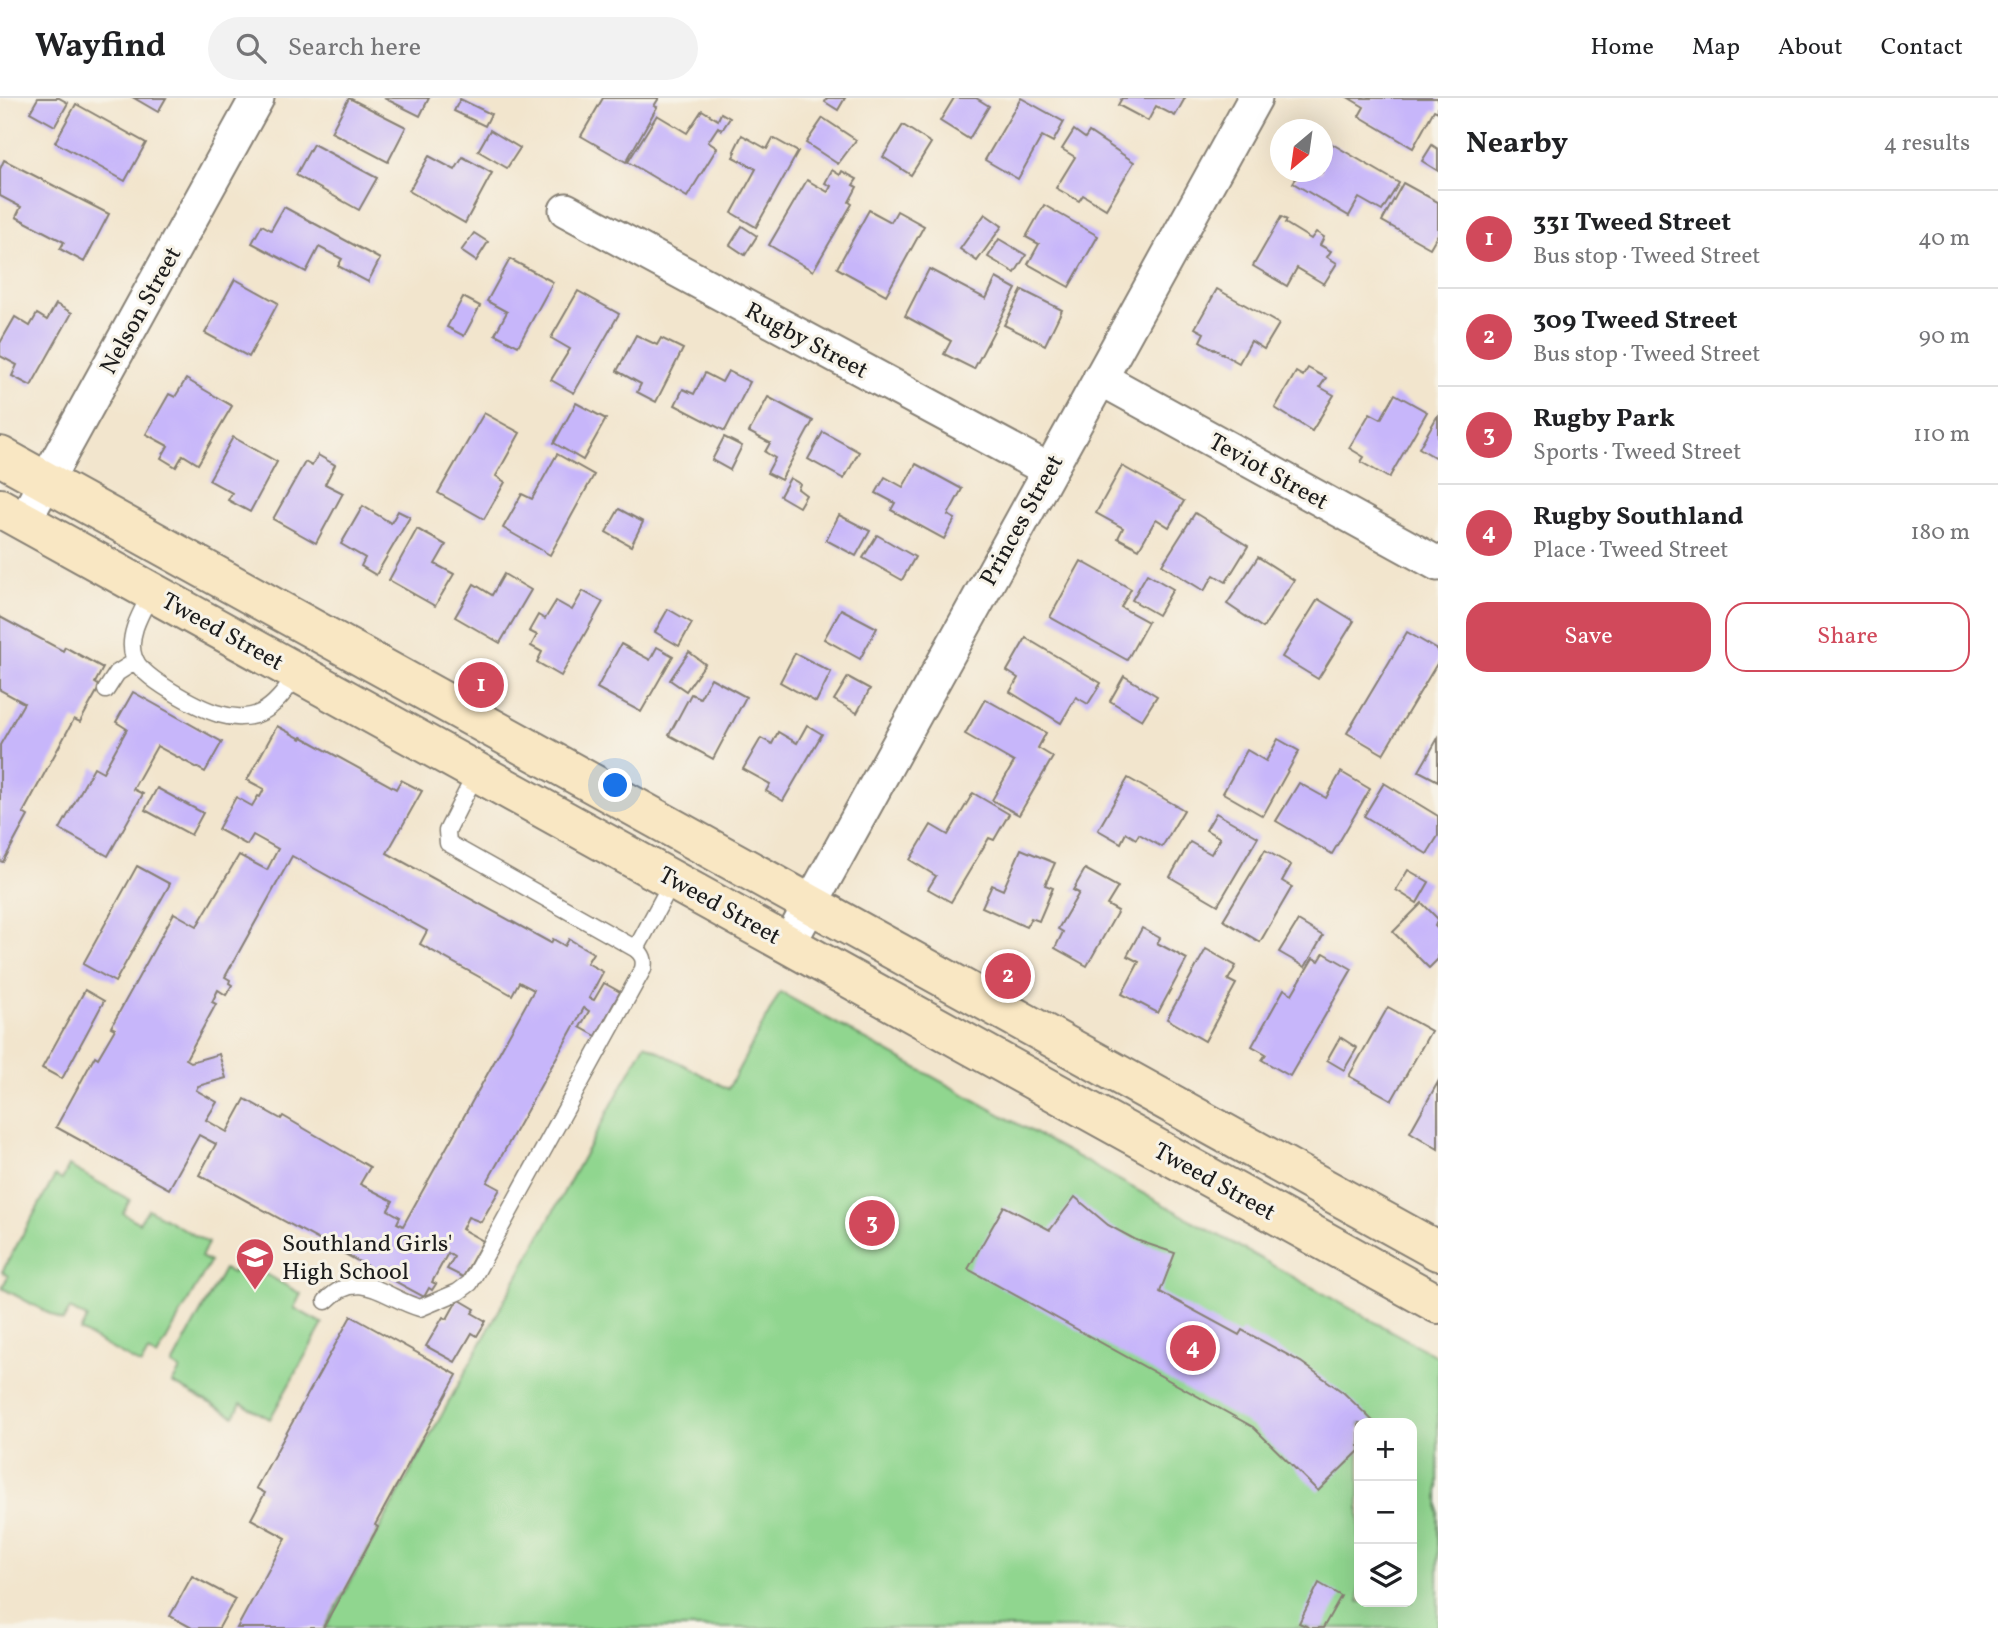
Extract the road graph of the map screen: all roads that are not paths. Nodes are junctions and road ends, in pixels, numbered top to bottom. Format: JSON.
{"nodes":[{"id":1,"x":257,"y":98,"type":"edge"},
{"id":2,"x":1255,"y":98,"type":"edge"},
{"id":3,"x":566,"y":210,"type":"dead end"},
{"id":4,"x":1100,"y":378,"type":"junction"},
{"id":5,"x":0,"y":456,"type":"edge"},
{"id":6,"x":1049,"y":470,"type":"junction"},
{"id":7,"x":45,"y":481,"type":"junction"},
{"id":8,"x":12,"y":515,"type":"edge"},
{"id":9,"x":1438,"y":564,"type":"edge"},
{"id":10,"x":152,"y":592,"type":"junction"},
{"id":11,"x":136,"y":661,"type":"junction"},
{"id":12,"x":299,"y":673,"type":"junction"},
{"id":13,"x":106,"y":690,"type":"dead end"},
{"id":14,"x":477,"y":771,"type":"junction"},
{"id":15,"x":674,"y":880,"type":"junction"},
{"id":16,"x":810,"y":903,"type":"junction"},
{"id":17,"x":789,"y":943,"type":"junction"},
{"id":18,"x":636,"y":948,"type":"junction"},
{"id":19,"x":1436,"y":1248,"type":"edge"},
{"id":20,"x":326,"y":1301,"type":"dead end"},
{"id":21,"x":1438,"y":1304,"type":"edge"}],
"edges":[{"from":1,"to":7,"type":"street","name":"Nelson Street"},
{"from":2,"to":4,"type":"street","name":"Princes Street"},
{"from":3,"to":6,"type":"street","name":"Rugby Street"},
{"from":4,"to":6,"type":"street","name":"Princes Street"},
{"from":4,"to":9,"type":"street","name":"Teviot Street"},
{"from":5,"to":7,"type":"main road","name":"Tweed Street"},
{"from":6,"to":16,"type":"street","name":"Princes Street"},
{"from":7,"to":8,"type":"street","name":"Nelson Street"},
{"from":7,"to":16,"type":"main road","name":"Tweed Street"},
{"from":8,"to":10,"type":"main road","name":"Tweed Street"},
{"from":10,"to":11,"type":"lane"},
{"from":10,"to":12,"type":"main road","name":"Tweed Street"},
{"from":11,"to":12,"type":"lane"},
{"from":11,"to":13,"type":"lane"},
{"from":12,"to":14,"type":"main road","name":"Tweed Street"},
{"from":14,"to":15,"type":"main road","name":"Tweed Street"},
{"from":14,"to":18,"type":"lane"},
{"from":15,"to":17,"type":"main road","name":"Tweed Street"},
{"from":15,"to":18,"type":"lane"},
{"from":16,"to":17,"type":"street","name":"Princes Street"},
{"from":16,"to":19,"type":"main road","name":"Tweed Street"},
{"from":17,"to":21,"type":"main road","name":"Tweed Street"},
{"from":18,"to":20,"type":"lane"}]}
